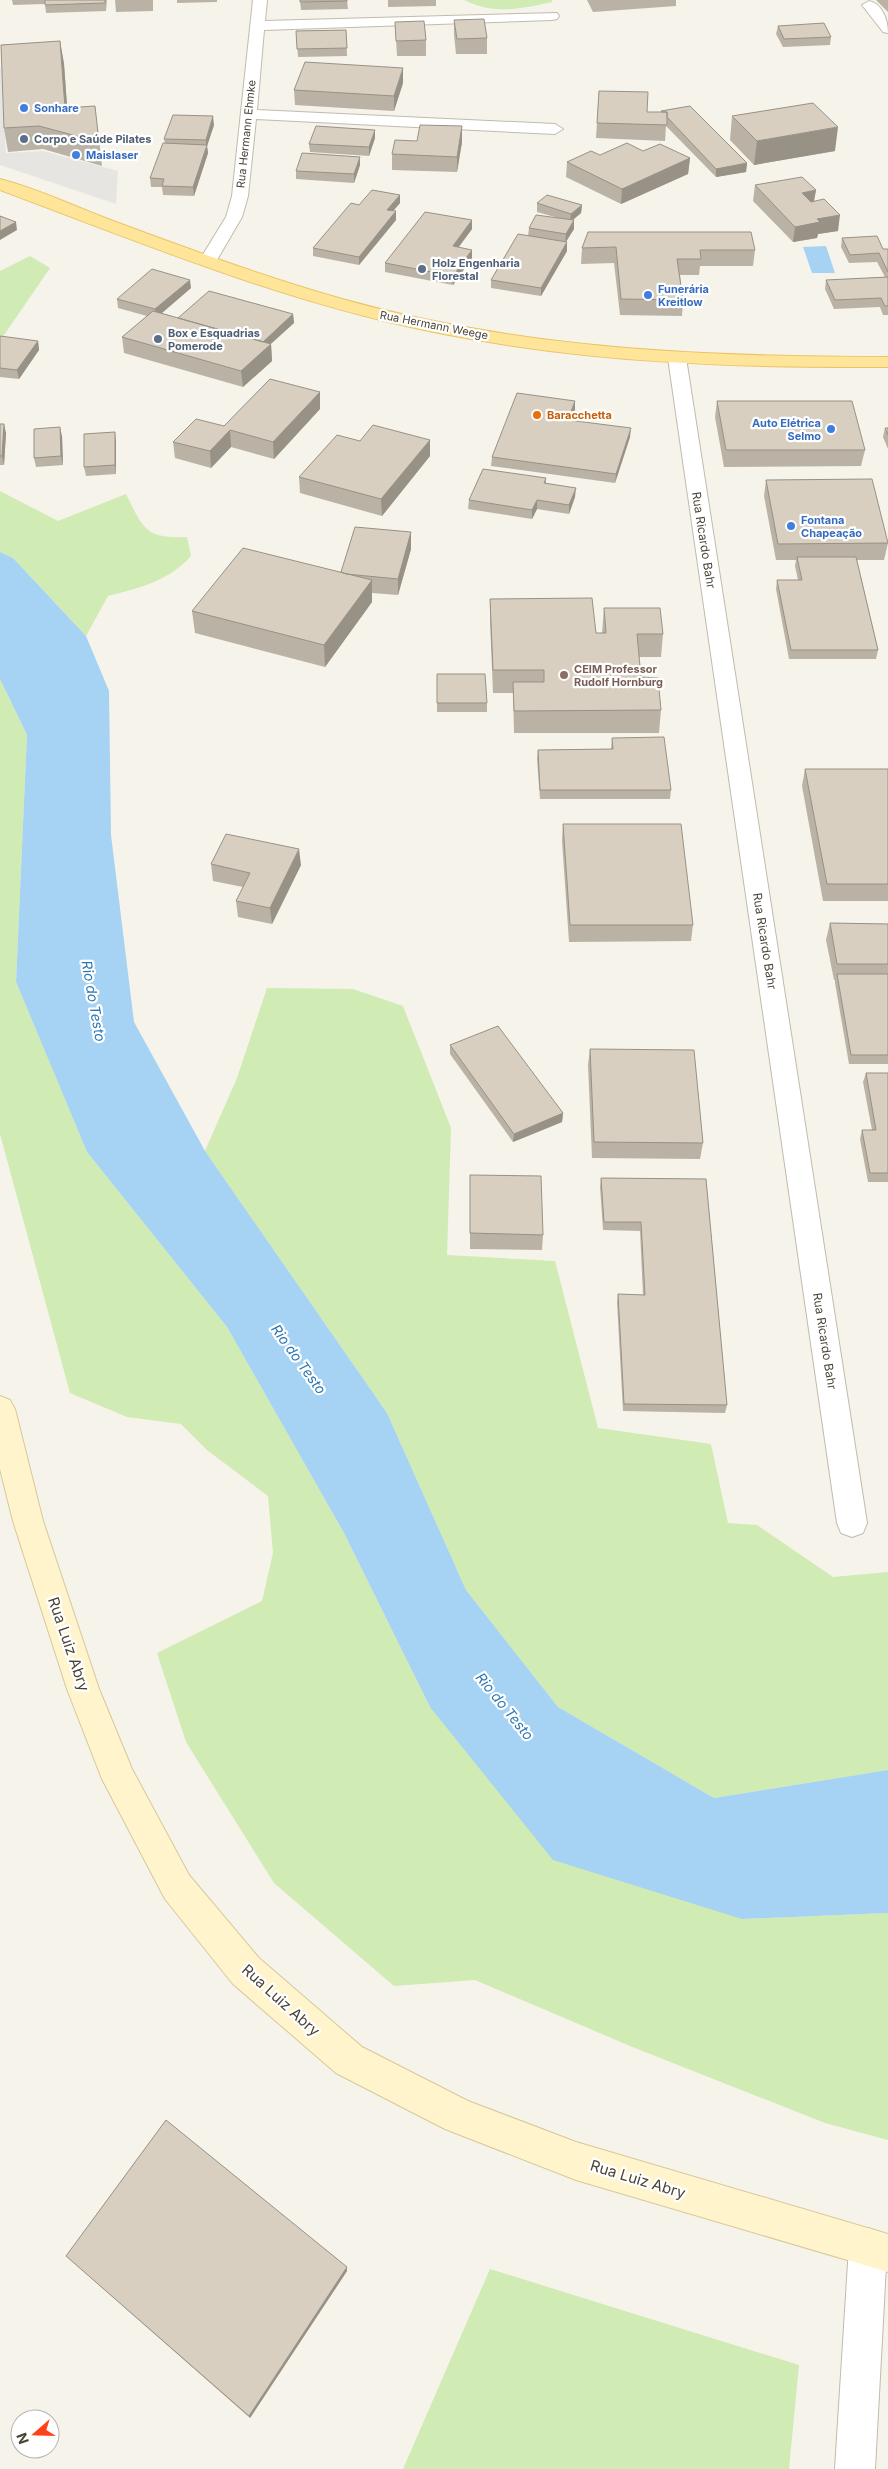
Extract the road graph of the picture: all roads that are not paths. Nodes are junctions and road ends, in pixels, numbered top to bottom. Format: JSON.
{"nodes":[{"id":1,"x":260,"y":0,"type":"edge"},
{"id":2,"x":869,"y":5,"type":"dead end"},
{"id":3,"x":552,"y":16,"type":"dead end"},
{"id":4,"x":257,"y":26,"type":"junction"},
{"id":5,"x":888,"y":29,"type":"edge"},
{"id":6,"x":250,"y":114,"type":"junction"},
{"id":7,"x":555,"y":129,"type":"dead end"},
{"id":8,"x":0,"y":184,"type":"edge"},
{"id":9,"x":208,"y":261,"type":"junction"},
{"id":10,"x":677,"y":358,"type":"junction"},
{"id":11,"x":888,"y":362,"type":"edge"},
{"id":12,"x":0,"y":1409,"type":"edge"},
{"id":13,"x":852,"y":1523,"type":"dead end"},
{"id":14,"x":878,"y":2250,"type":"edge"},
{"id":15,"x":855,"y":2469,"type":"edge"}],
"edges":[{"from":1,"to":4,"type":"street","name":"Rua Hermann Ehmke"},
{"from":2,"to":5,"type":"street"},
{"from":3,"to":4,"type":"street"},
{"from":4,"to":6,"type":"street","name":"Rua Hermann Ehmke"},
{"from":6,"to":7,"type":"street"},
{"from":6,"to":9,"type":"street","name":"Rua Hermann Ehmke"},
{"from":8,"to":9,"type":"main road","name":"Rua Hermann Weege"},
{"from":9,"to":10,"type":"main road","name":"Rua Hermann Weege"},
{"from":10,"to":11,"type":"main road","name":"Rua Hermann Weege"},
{"from":10,"to":13,"type":"street","name":"Rua Ricardo Bahr"},
{"from":12,"to":14,"type":"street","name":"Rua Luiz Abry"},
{"from":14,"to":15,"type":"street"}]}
